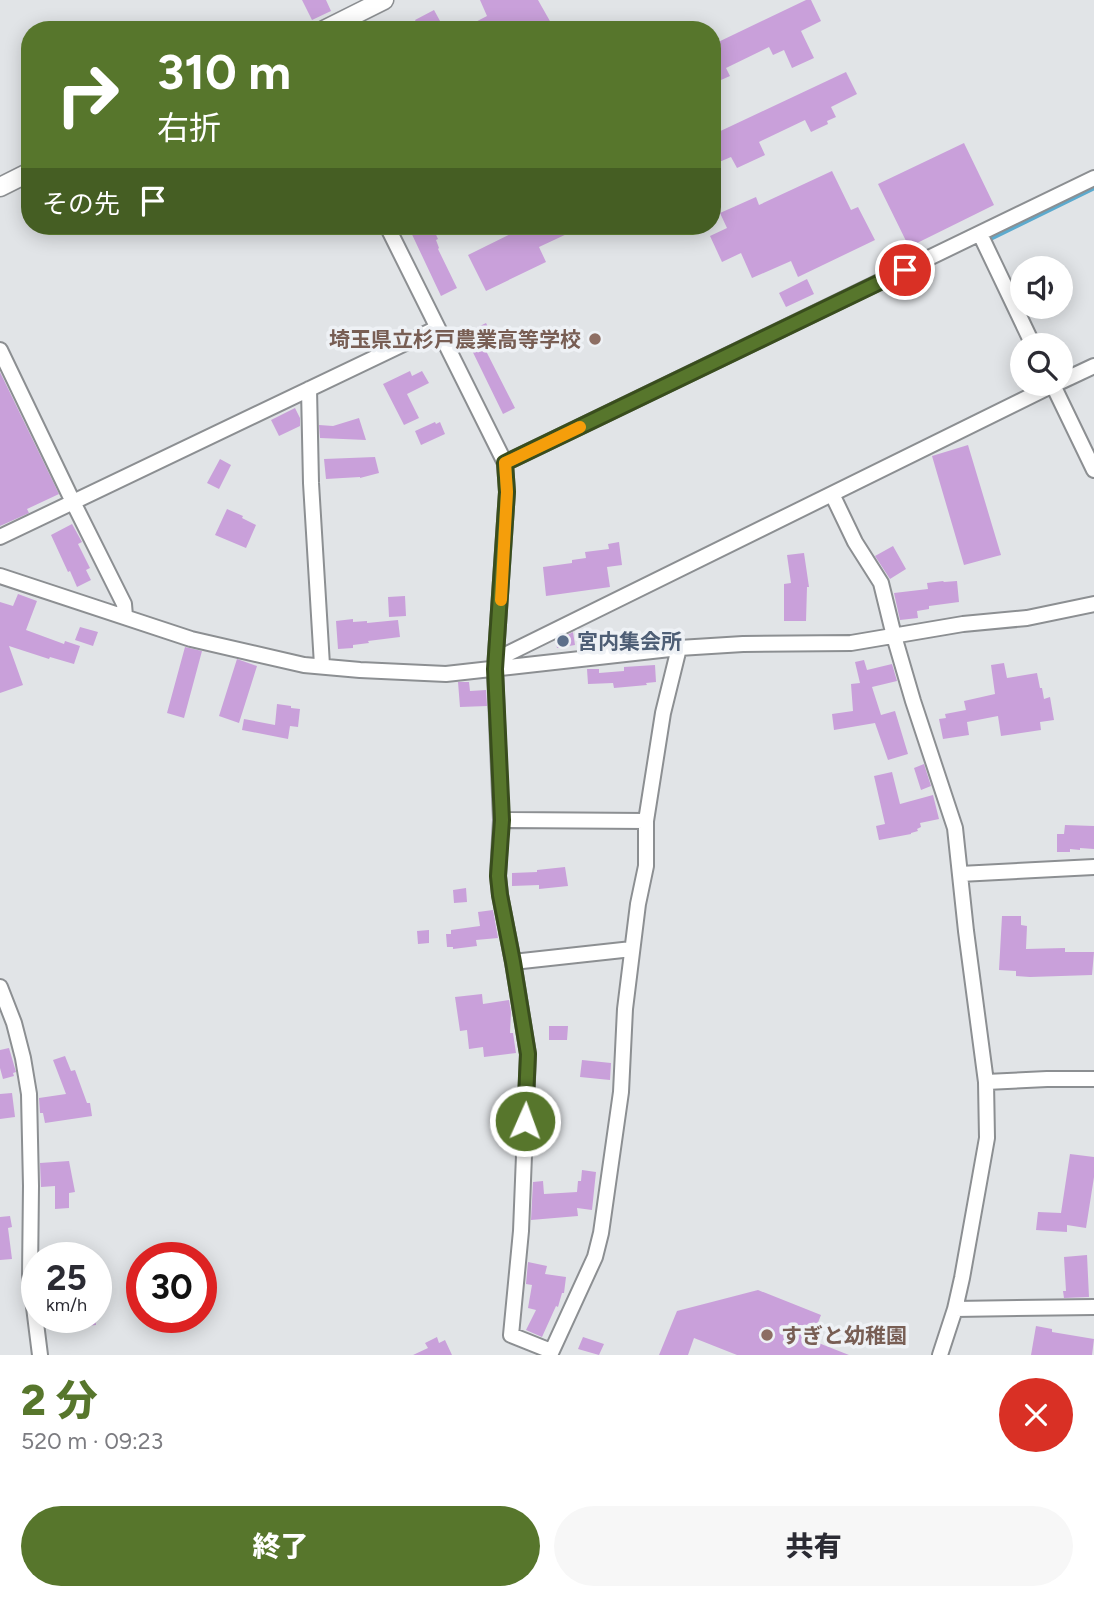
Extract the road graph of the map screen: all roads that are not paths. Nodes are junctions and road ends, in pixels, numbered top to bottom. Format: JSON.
{"nodes":[{"id":1,"x":384,"y":0,"type":"edge"},
{"id":2,"x":342,"y":21,"type":"edge"},
{"id":3,"x":21,"y":176,"type":"edge"},
{"id":4,"x":1094,"y":178,"type":"edge"},
{"id":5,"x":0,"y":187,"type":"edge"},
{"id":6,"x":980,"y":234,"type":"junction"},
{"id":7,"x":391,"y":235,"type":"edge"},
{"id":8,"x":437,"y":328,"type":"junction"},
{"id":9,"x":1027,"y":333,"type":"edge"},
{"id":10,"x":2,"y":359,"type":"edge"},
{"id":11,"x":1094,"y":366,"type":"edge"},
{"id":12,"x":1073,"y":375,"type":"edge"},
{"id":13,"x":309,"y":389,"type":"junction"},
{"id":14,"x":1030,"y":396,"type":"edge"},
{"id":15,"x":1062,"y":396,"type":"edge"},
{"id":16,"x":505,"y":463,"type":"junction"},
{"id":17,"x":1094,"y":470,"type":"edge"},
{"id":18,"x":832,"y":494,"type":"junction"},
{"id":19,"x":73,"y":502,"type":"junction"},
{"id":20,"x":0,"y":537,"type":"edge"},
{"id":21,"x":0,"y":576,"type":"edge"},
{"id":22,"x":1094,"y":604,"type":"edge"},
{"id":23,"x":124,"y":616,"type":"junction"},
{"id":24,"x":894,"y":636,"type":"junction"},
{"id":25,"x":679,"y":648,"type":"junction"},
{"id":26,"x":496,"y":664,"type":"junction"},
{"id":27,"x":322,"y":665,"type":"junction"},
{"id":28,"x":502,"y":820,"type":"junction"},
{"id":29,"x":646,"y":821,"type":"junction"},
{"id":30,"x":1094,"y":867,"type":"edge"},
{"id":31,"x":960,"y":874,"type":"junction"},
{"id":32,"x":632,"y":949,"type":"junction"},
{"id":33,"x":513,"y":962,"type":"junction"},
{"id":34,"x":0,"y":987,"type":"edge"},
{"id":35,"x":1094,"y":1079,"type":"edge"},
{"id":36,"x":986,"y":1082,"type":"junction"},
{"id":37,"x":1094,"y":1307,"type":"edge"},
{"id":38,"x":956,"y":1309,"type":"junction"},
{"id":39,"x":551,"y":1353,"type":"edge"},
{"id":40,"x":40,"y":1355,"type":"edge"},
{"id":41,"x":940,"y":1355,"type":"edge"}],
"edges":[{"from":1,"to":2,"type":"street"},
{"from":3,"to":5,"type":"street"},
{"from":4,"to":6,"type":"street"},
{"from":6,"to":9,"type":"street"},
{"from":6,"to":16,"type":"street"},
{"from":7,"to":8,"type":"street"},
{"from":8,"to":13,"type":"street"},
{"from":8,"to":16,"type":"street"},
{"from":10,"to":19,"type":"street"},
{"from":11,"to":12,"type":"street"},
{"from":13,"to":19,"type":"street"},
{"from":13,"to":27,"type":"street"},
{"from":14,"to":18,"type":"street"},
{"from":15,"to":17,"type":"street"},
{"from":16,"to":26,"type":"street"},
{"from":18,"to":24,"type":"street"},
{"from":18,"to":26,"type":"street"},
{"from":19,"to":20,"type":"street"},
{"from":19,"to":23,"type":"street"},
{"from":21,"to":23,"type":"street"},
{"from":22,"to":24,"type":"street"},
{"from":23,"to":27,"type":"street"},
{"from":24,"to":25,"type":"street"},
{"from":24,"to":31,"type":"street"},
{"from":25,"to":26,"type":"street"},
{"from":25,"to":29,"type":"street"},
{"from":26,"to":27,"type":"street"},
{"from":26,"to":28,"type":"street"},
{"from":28,"to":29,"type":"street"},
{"from":28,"to":33,"type":"street"},
{"from":29,"to":32,"type":"street"},
{"from":30,"to":31,"type":"street"},
{"from":31,"to":36,"type":"street"},
{"from":32,"to":33,"type":"street"},
{"from":32,"to":39,"type":"street"},
{"from":33,"to":39,"type":"street"},
{"from":34,"to":40,"type":"street"},
{"from":35,"to":36,"type":"street"},
{"from":36,"to":38,"type":"street"},
{"from":37,"to":38,"type":"street"},
{"from":38,"to":41,"type":"street"}]}
